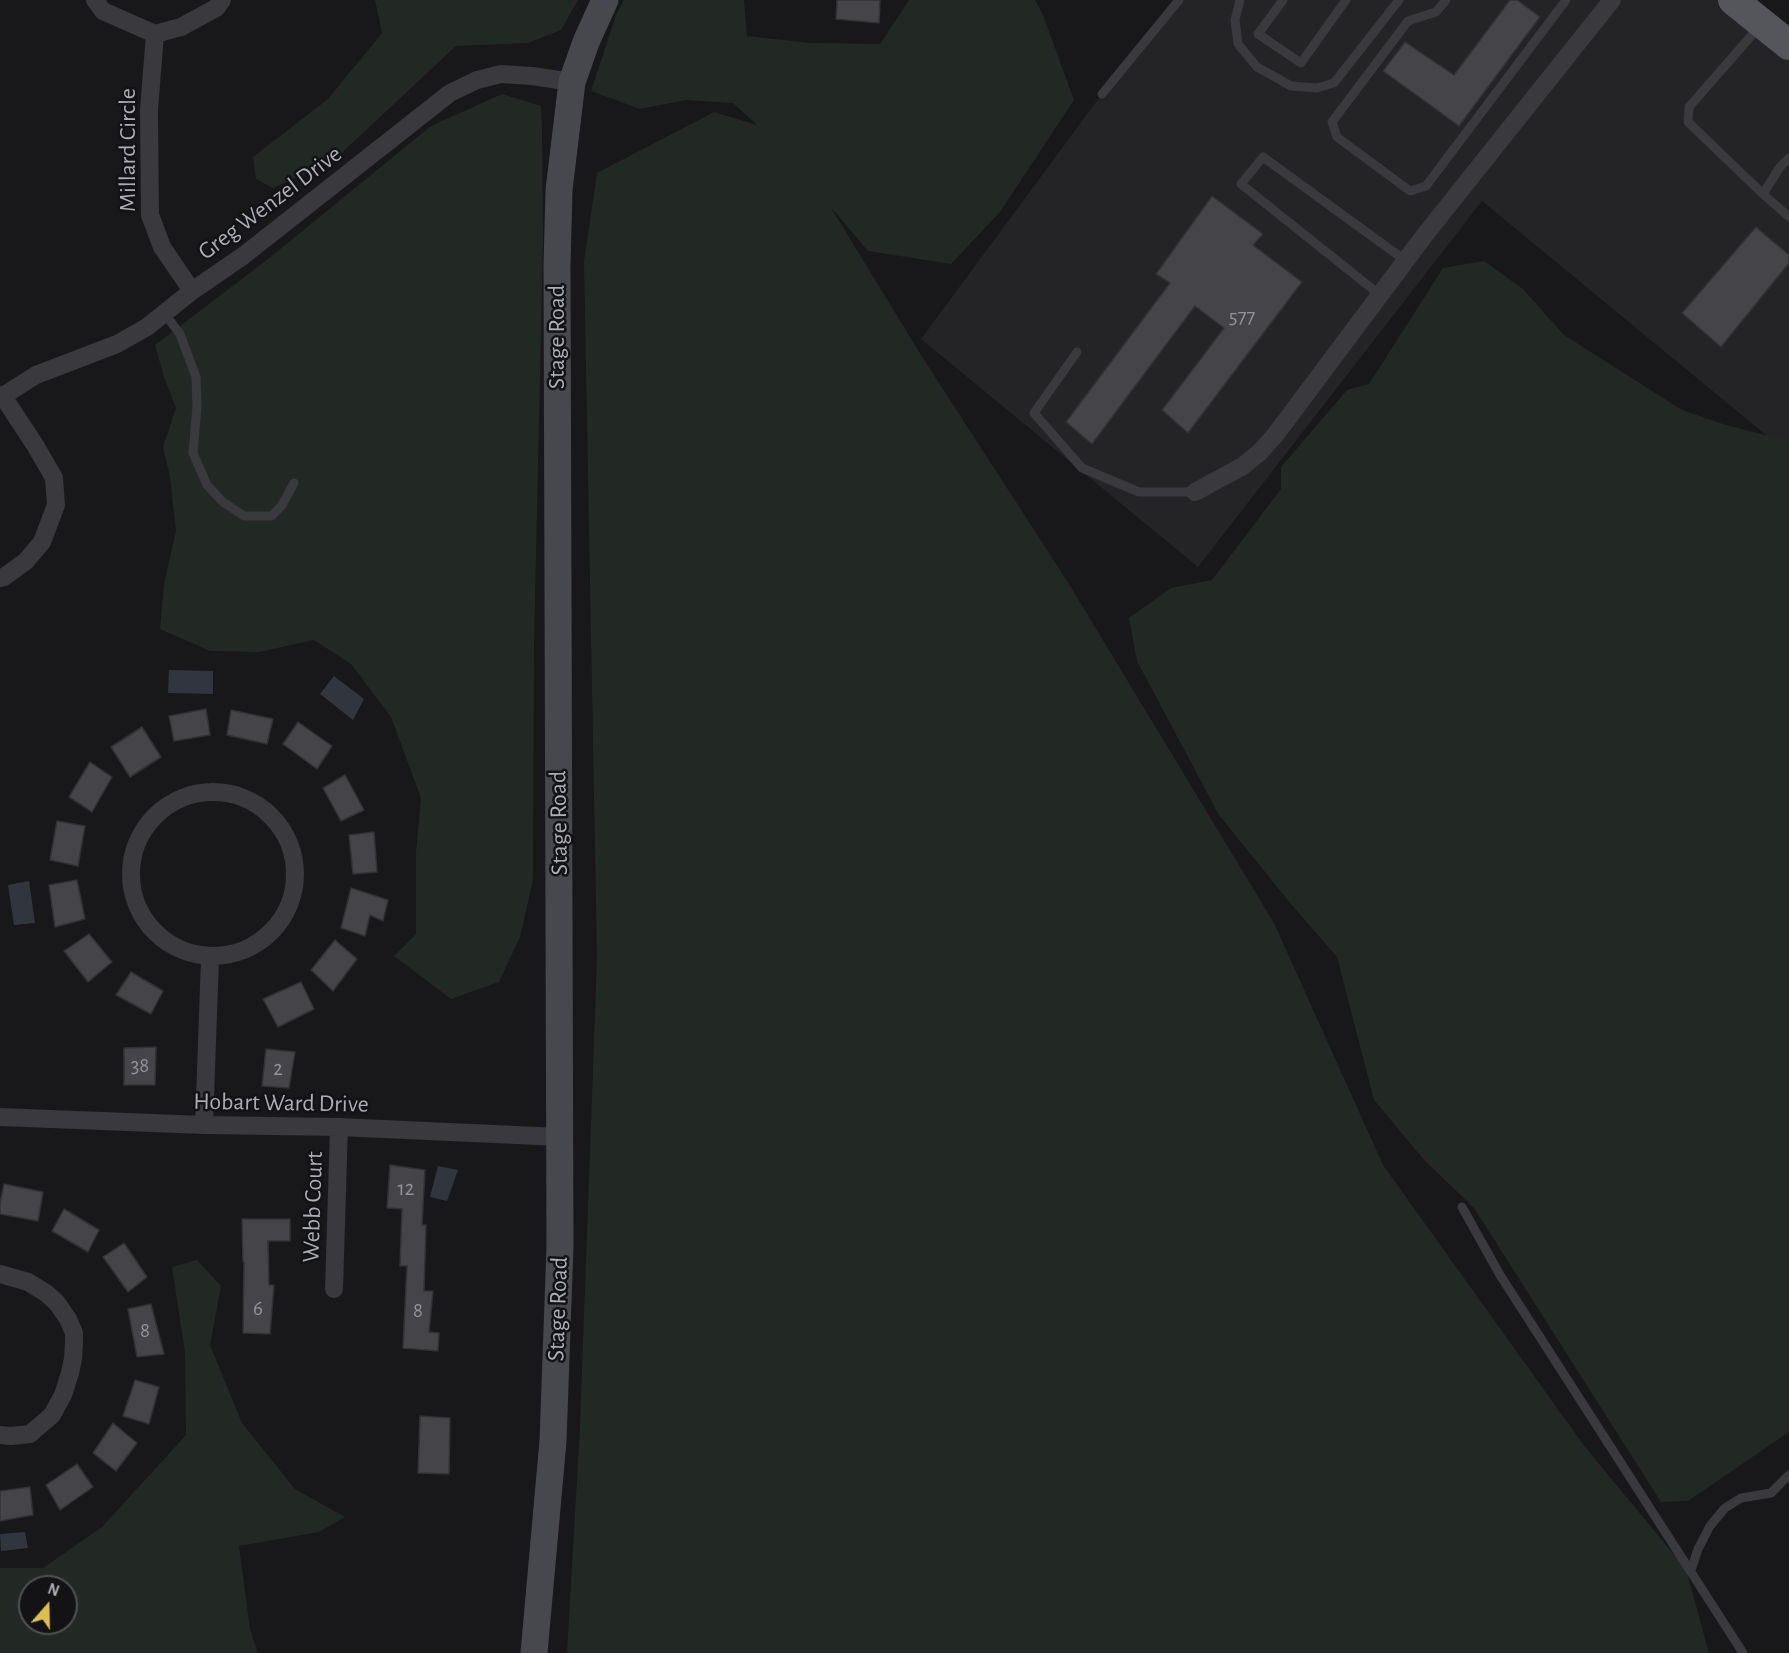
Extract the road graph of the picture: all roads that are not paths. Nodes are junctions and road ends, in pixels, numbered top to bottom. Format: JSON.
{"nodes":[{"id":1,"x":95,"y":0,"type":"edge"},
{"id":2,"x":222,"y":0,"type":"edge"},
{"id":3,"x":605,"y":0,"type":"edge"},
{"id":4,"x":1179,"y":0,"type":"edge"},
{"id":5,"x":1240,"y":0,"type":"edge"},
{"id":6,"x":1283,"y":0,"type":"edge"},
{"id":7,"x":1346,"y":0,"type":"edge"},
{"id":8,"x":1399,"y":0,"type":"edge"},
{"id":9,"x":1446,"y":0,"type":"edge"},
{"id":10,"x":1566,"y":0,"type":"edge"},
{"id":11,"x":1611,"y":0,"type":"edge"},
{"id":12,"x":1733,"y":0,"type":"edge"},
{"id":13,"x":1762,"y":23,"type":"junction"},
{"id":14,"x":155,"y":34,"type":"junction"},
{"id":15,"x":1789,"y":45,"type":"edge"},
{"id":16,"x":572,"y":82,"type":"junction"},
{"id":17,"x":1102,"y":94,"type":"dead end"},
{"id":18,"x":1789,"y":158,"type":"edge"},
{"id":19,"x":1763,"y":194,"type":"junction"},
{"id":20,"x":1789,"y":217,"type":"edge"},
{"id":21,"x":1406,"y":261,"type":"junction"},
{"id":22,"x":192,"y":291,"type":"junction"},
{"id":23,"x":1380,"y":295,"type":"junction"},
{"id":24,"x":164,"y":313,"type":"junction"},
{"id":25,"x":1077,"y":352,"type":"dead end"},
{"id":26,"x":1,"y":396,"type":"edge"},
{"id":27,"x":294,"y":483,"type":"dead end"},
{"id":28,"x":1195,"y":492,"type":"joint"},
{"id":29,"x":0,"y":578,"type":"edge"},
{"id":30,"x":210,"y":959,"type":"junction"},
{"id":31,"x":0,"y":1117,"type":"edge"},
{"id":32,"x":204,"y":1125,"type":"junction"},
{"id":33,"x":339,"y":1127,"type":"junction"},
{"id":34,"x":561,"y":1137,"type":"junction"},
{"id":35,"x":1462,"y":1207,"type":"dead end"},
{"id":36,"x":0,"y":1274,"type":"edge"},
{"id":37,"x":334,"y":1289,"type":"dead end"},
{"id":38,"x":0,"y":1435,"type":"edge"},
{"id":39,"x":1789,"y":1475,"type":"edge"},
{"id":40,"x":1691,"y":1570,"type":"junction"},
{"id":41,"x":534,"y":1653,"type":"edge"},
{"id":42,"x":1743,"y":1653,"type":"edge"}],
"edges":[{"from":1,"to":14,"type":"street"},
{"from":2,"to":14,"type":"street"},
{"from":3,"to":16,"type":"street","name":"Stage Road"},
{"from":4,"to":17,"type":"lane"},
{"from":5,"to":8,"type":"lane"},
{"from":6,"to":7,"type":"lane"},
{"from":9,"to":10,"type":"lane"},
{"from":11,"to":21,"type":"street"},
{"from":12,"to":13,"type":"main road"},
{"from":13,"to":15,"type":"main road"},
{"from":13,"to":19,"type":"lane"},
{"from":14,"to":22,"type":"street","name":"Millard Circle"},
{"from":16,"to":22,"type":"street","name":"Greg Wenzel Drive"},
{"from":16,"to":34,"type":"street","name":"Stage Road"},
{"from":18,"to":19,"type":"lane"},
{"from":19,"to":20,"type":"lane"},
{"from":21,"to":23,"type":"street"},
{"from":21,"to":23,"type":"lane"},
{"from":22,"to":24,"type":"street","name":"Greg Wenzel Drive"},
{"from":23,"to":28,"type":"street"},
{"from":24,"to":26,"type":"street","name":"Greg Wenzel Drive"},
{"from":24,"to":27,"type":"lane"},
{"from":25,"to":28,"type":"lane"},
{"from":26,"to":29,"type":"street"},
{"from":30,"to":30,"type":"street"},
{"from":30,"to":32,"type":"street"},
{"from":31,"to":32,"type":"street","name":"Hobart Ward Drive"},
{"from":32,"to":33,"type":"street","name":"Hobart Ward Drive"},
{"from":33,"to":34,"type":"street","name":"Hobart Ward Drive"},
{"from":33,"to":37,"type":"street","name":"Webb Court"},
{"from":34,"to":41,"type":"street","name":"Stage Road"},
{"from":35,"to":40,"type":"lane"},
{"from":36,"to":38,"type":"street"},
{"from":39,"to":40,"type":"lane"},
{"from":40,"to":42,"type":"lane"}]}
